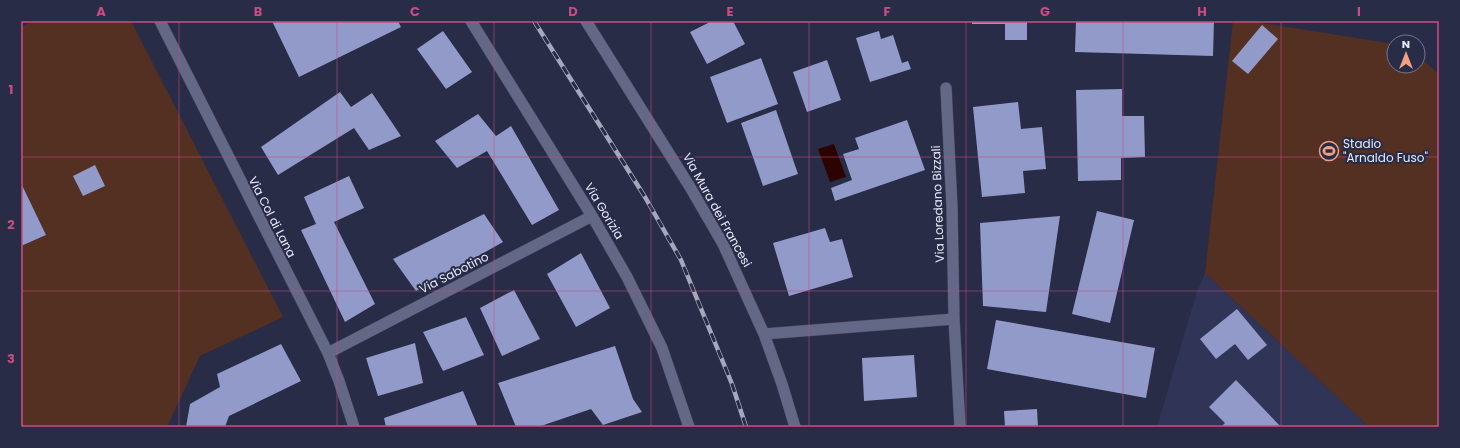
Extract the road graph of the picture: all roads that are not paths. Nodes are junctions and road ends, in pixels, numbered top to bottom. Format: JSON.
{"nodes":[{"id":1,"x":160,"y":21,"type":"edge"},
{"id":2,"x":472,"y":21,"type":"edge"},
{"id":3,"x":586,"y":21,"type":"edge"},
{"id":4,"x":946,"y":88,"type":"dead end"},
{"id":5,"x":592,"y":216,"type":"junction"},
{"id":6,"x":954,"y":319,"type":"junction"},
{"id":7,"x":764,"y":334,"type":"junction"},
{"id":8,"x":328,"y":353,"type":"junction"},
{"id":9,"x":354,"y":427,"type":"edge"},
{"id":10,"x":689,"y":427,"type":"edge"},
{"id":11,"x":795,"y":427,"type":"edge"},
{"id":12,"x":960,"y":427,"type":"edge"}],
"edges":[{"from":1,"to":8,"type":"street","name":"Via Col di Lana"},
{"from":2,"to":5,"type":"street","name":"Via Gorizia"},
{"from":3,"to":7,"type":"street","name":"Via Mura dei Francesi"},
{"from":4,"to":6,"type":"street","name":"Via Loredano Bizzali"},
{"from":5,"to":8,"type":"street","name":"Via Sabotino"},
{"from":5,"to":10,"type":"street","name":"Via Gorizia"},
{"from":6,"to":7,"type":"street"},
{"from":6,"to":12,"type":"street","name":"Via Loredano Bizzali"},
{"from":7,"to":11,"type":"street","name":"Via Mura dei Francesi"},
{"from":8,"to":9,"type":"street","name":"Via Col di Lana"}]}
